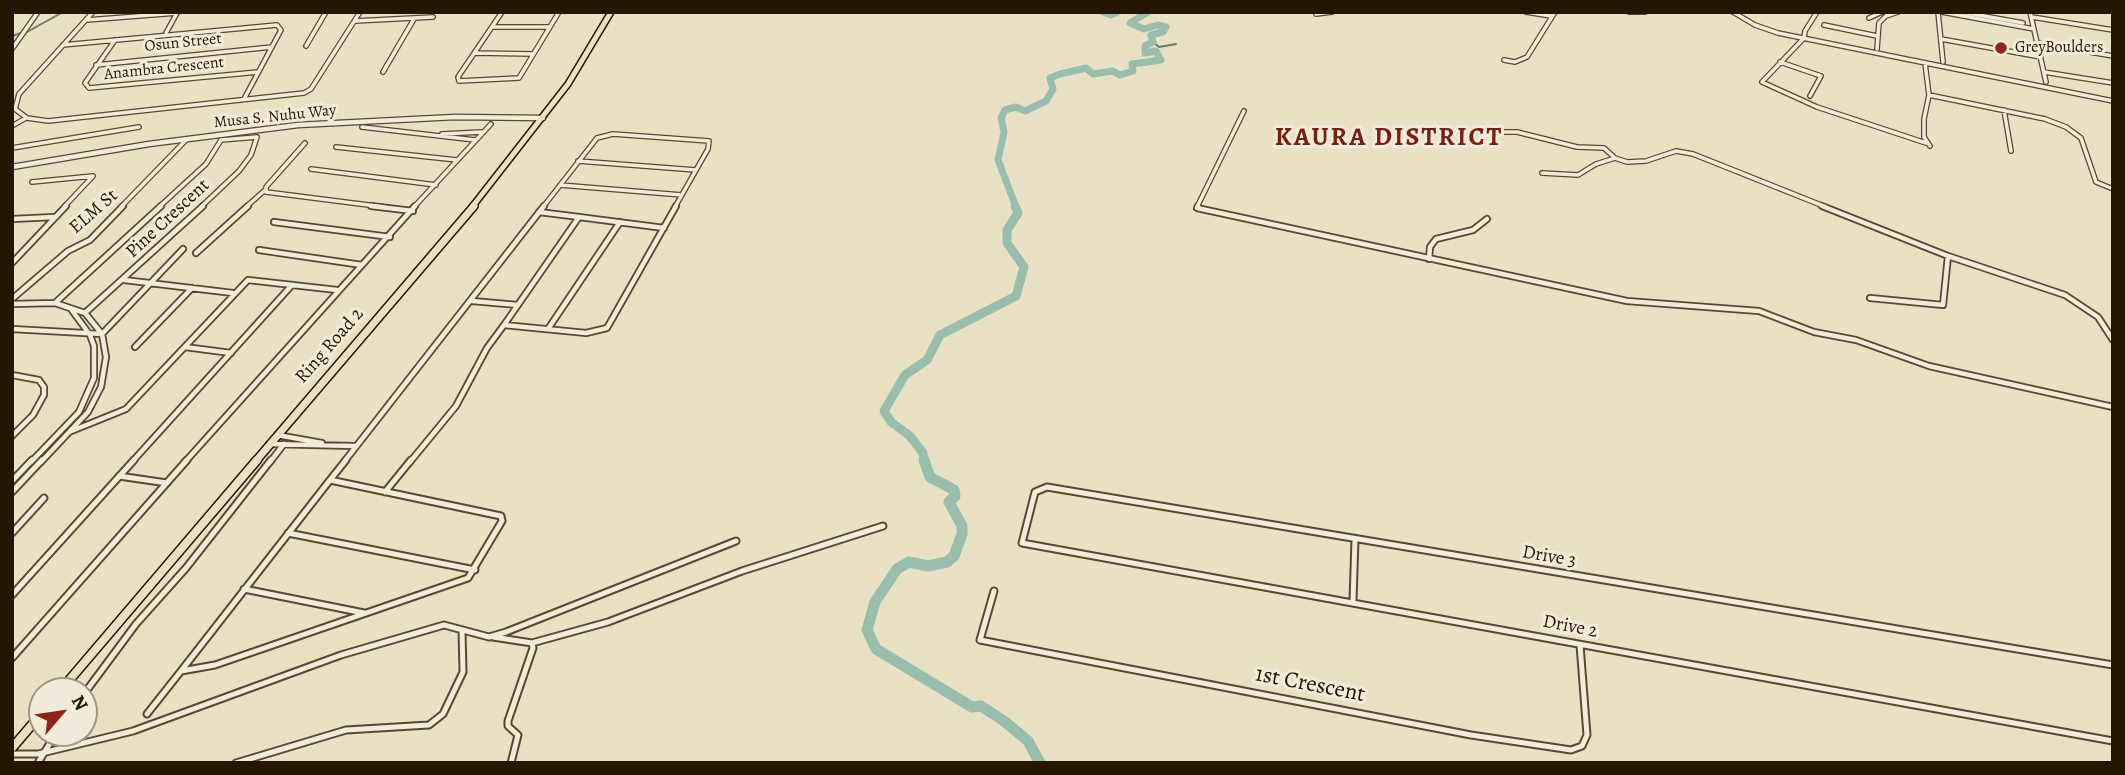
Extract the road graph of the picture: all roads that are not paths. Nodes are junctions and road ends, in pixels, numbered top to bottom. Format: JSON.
{"nodes":[{"id":1,"x":38,"y":12,"type":"edge"},
{"id":2,"x":93,"y":12,"type":"edge"},
{"id":3,"x":177,"y":12,"type":"edge"},
{"id":4,"x":326,"y":12,"type":"edge"},
{"id":5,"x":360,"y":12,"type":"edge"},
{"id":6,"x":502,"y":12,"type":"edge"},
{"id":7,"x":559,"y":12,"type":"edge"},
{"id":8,"x":611,"y":12,"type":"edge"},
{"id":9,"x":1332,"y":12,"type":"edge"},
{"id":10,"x":1526,"y":12,"type":"edge"},
{"id":11,"x":1556,"y":12,"type":"edge"},
{"id":12,"x":1629,"y":12,"type":"edge"},
{"id":13,"x":1645,"y":12,"type":"edge"},
{"id":14,"x":1733,"y":12,"type":"edge"},
{"id":15,"x":1817,"y":12,"type":"edge"},
{"id":16,"x":1882,"y":12,"type":"edge"},
{"id":17,"x":1898,"y":12,"type":"edge"},
{"id":18,"x":1940,"y":12,"type":"edge"},
{"id":19,"x":1962,"y":12,"type":"edge"},
{"id":20,"x":1316,"y":14,"type":"dead end"},
{"id":21,"x":1977,"y":15,"type":"edge"},
{"id":22,"x":2031,"y":15,"type":"edge"},
{"id":23,"x":1551,"y":16,"type":"junction"},
{"id":24,"x":433,"y":17,"type":"dead end"},
{"id":25,"x":1869,"y":18,"type":"dead end"},
{"id":26,"x":414,"y":19,"type":"junction"},
{"id":27,"x":86,"y":20,"type":"junction"},
{"id":28,"x":355,"y":22,"type":"junction"},
{"id":29,"x":2023,"y":23,"type":"dead end"},
{"id":30,"x":1824,"y":25,"type":"dead end"},
{"id":31,"x":492,"y":27,"type":"junction"},
{"id":32,"x":550,"y":27,"type":"junction"},
{"id":33,"x":2034,"y":29,"type":"junction"},
{"id":34,"x":2113,"y":30,"type":"edge"},
{"id":35,"x":166,"y":34,"type":"junction"},
{"id":36,"x":1877,"y":36,"type":"junction"},
{"id":37,"x":1804,"y":38,"type":"junction"},
{"id":38,"x":1941,"y":38,"type":"junction"},
{"id":39,"x":115,"y":39,"type":"junction"},
{"id":40,"x":2037,"y":43,"type":"junction"},
{"id":41,"x":63,"y":45,"type":"junction"},
{"id":42,"x":306,"y":46,"type":"dead end"},
{"id":43,"x":272,"y":47,"type":"junction"},
{"id":44,"x":12,"y":49,"type":"edge"},
{"id":45,"x":1877,"y":49,"type":"dead end"},
{"id":46,"x":475,"y":53,"type":"junction"},
{"id":47,"x":534,"y":54,"type":"junction"},
{"id":48,"x":2113,"y":56,"type":"edge"},
{"id":49,"x":2040,"y":57,"type":"junction"},
{"id":50,"x":1504,"y":60,"type":"dead end"},
{"id":51,"x":1780,"y":62,"type":"junction"},
{"id":52,"x":1943,"y":62,"type":"dead end"},
{"id":53,"x":1925,"y":63,"type":"junction"},
{"id":54,"x":96,"y":65,"type":"junction"},
{"id":55,"x":259,"y":72,"type":"junction"},
{"id":56,"x":383,"y":72,"type":"dead end"},
{"id":57,"x":2044,"y":72,"type":"junction"},
{"id":58,"x":2046,"y":82,"type":"dead end"},
{"id":59,"x":2113,"y":83,"type":"edge"},
{"id":60,"x":1929,"y":95,"type":"junction"},
{"id":61,"x":1810,"y":96,"type":"dead end"},
{"id":62,"x":244,"y":100,"type":"junction"},
{"id":63,"x":2113,"y":101,"type":"edge"},
{"id":64,"x":13,"y":109,"type":"edge"},
{"id":65,"x":2004,"y":110,"type":"junction"},
{"id":66,"x":1244,"y":111,"type":"dead end"},
{"id":67,"x":27,"y":118,"type":"junction"},
{"id":68,"x":543,"y":118,"type":"junction"},
{"id":69,"x":491,"y":124,"type":"dead end"},
{"id":70,"x":12,"y":126,"type":"edge"},
{"id":71,"x":139,"y":127,"type":"dead end"},
{"id":72,"x":362,"y":127,"type":"dead end"},
{"id":73,"x":483,"y":132,"type":"junction"},
{"id":74,"x":1479,"y":132,"type":"dead end"},
{"id":75,"x":425,"y":134,"type":"junction"},
{"id":76,"x":187,"y":139,"type":"junction"},
{"id":77,"x":476,"y":140,"type":"junction"},
{"id":78,"x":304,"y":143,"type":"dead end"},
{"id":79,"x":336,"y":147,"type":"dead end"},
{"id":80,"x":12,"y":148,"type":"edge"},
{"id":81,"x":2011,"y":151,"type":"dead end"},
{"id":82,"x":1615,"y":158,"type":"junction"},
{"id":83,"x":458,"y":160,"type":"junction"},
{"id":84,"x":578,"y":161,"type":"junction"},
{"id":85,"x":12,"y":167,"type":"edge"},
{"id":86,"x":311,"y":169,"type":"dead end"},
{"id":87,"x":696,"y":170,"type":"junction"},
{"id":88,"x":1542,"y":173,"type":"dead end"},
{"id":89,"x":32,"y":182,"type":"dead end"},
{"id":90,"x":437,"y":185,"type":"junction"},
{"id":91,"x":560,"y":185,"type":"junction"},
{"id":92,"x":265,"y":190,"type":"junction"},
{"id":93,"x":2113,"y":190,"type":"edge"},
{"id":94,"x":682,"y":195,"type":"junction"},
{"id":95,"x":414,"y":211,"type":"junction"},
{"id":96,"x":539,"y":212,"type":"junction"},
{"id":97,"x":55,"y":217,"type":"junction"},
{"id":98,"x":579,"y":217,"type":"junction"},
{"id":99,"x":12,"y":219,"type":"edge"},
{"id":100,"x":1487,"y":219,"type":"dead end"},
{"id":101,"x":274,"y":222,"type":"dead end"},
{"id":102,"x":620,"y":222,"type":"junction"},
{"id":103,"x":664,"y":228,"type":"junction"},
{"id":104,"x":390,"y":237,"type":"junction"},
{"id":105,"x":183,"y":249,"type":"dead end"},
{"id":106,"x":259,"y":250,"type":"dead end"},
{"id":107,"x":196,"y":253,"type":"dead end"},
{"id":108,"x":21,"y":255,"type":"junction"},
{"id":109,"x":12,"y":256,"type":"edge"},
{"id":110,"x":1948,"y":256,"type":"junction"},
{"id":111,"x":1429,"y":259,"type":"junction"},
{"id":112,"x":12,"y":263,"type":"edge"},
{"id":113,"x":363,"y":265,"type":"junction"},
{"id":114,"x":124,"y":280,"type":"junction"},
{"id":115,"x":151,"y":283,"type":"junction"},
{"id":116,"x":292,"y":285,"type":"junction"},
{"id":117,"x":192,"y":288,"type":"junction"},
{"id":118,"x":337,"y":290,"type":"junction"},
{"id":119,"x":234,"y":293,"type":"junction"},
{"id":120,"x":1870,"y":298,"type":"dead end"},
{"id":121,"x":471,"y":301,"type":"junction"},
{"id":122,"x":12,"y":302,"type":"edge"},
{"id":123,"x":55,"y":303,"type":"junction"},
{"id":124,"x":517,"y":305,"type":"junction"},
{"id":125,"x":70,"y":307,"type":"junction"},
{"id":126,"x":85,"y":313,"type":"junction"},
{"id":127,"x":504,"y":325,"type":"junction"},
{"id":128,"x":12,"y":329,"type":"edge"},
{"id":129,"x":548,"y":329,"type":"junction"},
{"id":130,"x":102,"y":334,"type":"junction"},
{"id":131,"x":90,"y":335,"type":"junction"},
{"id":132,"x":2113,"y":340,"type":"edge"},
{"id":133,"x":135,"y":347,"type":"dead end"},
{"id":134,"x":184,"y":347,"type":"junction"},
{"id":135,"x":230,"y":353,"type":"junction"},
{"id":136,"x":12,"y":375,"type":"edge"},
{"id":137,"x":2113,"y":407,"type":"edge"},
{"id":138,"x":79,"y":412,"type":"junction"},
{"id":139,"x":88,"y":412,"type":"junction"},
{"id":140,"x":69,"y":432,"type":"junction"},
{"id":141,"x":277,"y":435,"type":"junction"},
{"id":142,"x":12,"y":436,"type":"edge"},
{"id":143,"x":323,"y":443,"type":"junction"},
{"id":144,"x":269,"y":444,"type":"junction"},
{"id":145,"x":284,"y":444,"type":"junction"},
{"id":146,"x":356,"y":446,"type":"junction"},
{"id":147,"x":118,"y":476,"type":"junction"},
{"id":148,"x":330,"y":480,"type":"junction"},
{"id":149,"x":12,"y":481,"type":"edge"},
{"id":150,"x":167,"y":482,"type":"junction"},
{"id":151,"x":12,"y":492,"type":"edge"},
{"id":152,"x":385,"y":492,"type":"junction"},
{"id":153,"x":44,"y":498,"type":"dead end"},
{"id":154,"x":883,"y":526,"type":"dead end"},
{"id":155,"x":12,"y":533,"type":"edge"},
{"id":156,"x":288,"y":533,"type":"junction"},
{"id":157,"x":1355,"y":539,"type":"junction"},
{"id":158,"x":736,"y":541,"type":"dead end"},
{"id":159,"x":1022,"y":543,"type":"joint"},
{"id":160,"x":475,"y":570,"type":"junction"},
{"id":161,"x":244,"y":589,"type":"junction"},
{"id":162,"x":994,"y":591,"type":"dead end"},
{"id":163,"x":12,"y":595,"type":"edge"},
{"id":164,"x":1353,"y":601,"type":"junction"},
{"id":165,"x":365,"y":613,"type":"junction"},
{"id":166,"x":462,"y":631,"type":"junction"},
{"id":167,"x":489,"y":637,"type":"junction"},
{"id":168,"x":532,"y":643,"type":"junction"},
{"id":169,"x":1580,"y":645,"type":"junction"},
{"id":170,"x":12,"y":658,"type":"edge"},
{"id":171,"x":2113,"y":665,"type":"edge"},
{"id":172,"x":180,"y":671,"type":"junction"},
{"id":173,"x":72,"y":677,"type":"edge"},
{"id":174,"x":97,"y":677,"type":"edge"},
{"id":175,"x":147,"y":714,"type":"dead end"},
{"id":176,"x":28,"y":729,"type":"edge"},
{"id":177,"x":2113,"y":741,"type":"edge"},
{"id":178,"x":47,"y":747,"type":"edge"},
{"id":179,"x":12,"y":748,"type":"edge"},
{"id":180,"x":44,"y":752,"type":"junction"},
{"id":181,"x":12,"y":754,"type":"edge"},
{"id":182,"x":38,"y":763,"type":"edge"},
{"id":183,"x":236,"y":763,"type":"edge"},
{"id":184,"x":511,"y":763,"type":"edge"}],
"edges":[{"from":1,"to":44,"type":"street"},
{"from":2,"to":27,"type":"street"},
{"from":3,"to":27,"type":"street"},
{"from":3,"to":35,"type":"street"},
{"from":4,"to":42,"type":"street"},
{"from":5,"to":28,"type":"street"},
{"from":6,"to":31,"type":"street"},
{"from":7,"to":32,"type":"street"},
{"from":8,"to":68,"type":"main road","name":"Ring Road 2"},
{"from":9,"to":20,"type":"street"},
{"from":10,"to":23,"type":"street"},
{"from":11,"to":23,"type":"street"},
{"from":12,"to":13,"type":"street"},
{"from":14,"to":37,"type":"street"},
{"from":15,"to":37,"type":"street"},
{"from":16,"to":25,"type":"street"},
{"from":17,"to":36,"type":"street"},
{"from":18,"to":21,"type":"street"},
{"from":18,"to":38,"type":"street"},
{"from":19,"to":21,"type":"street"},
{"from":21,"to":29,"type":"street"},
{"from":21,"to":33,"type":"street"},
{"from":22,"to":33,"type":"street"},
{"from":22,"to":34,"type":"street"},
{"from":23,"to":50,"type":"street"},
{"from":24,"to":26,"type":"street"},
{"from":26,"to":28,"type":"street"},
{"from":26,"to":56,"type":"street"},
{"from":27,"to":41,"type":"street"},
{"from":28,"to":62,"type":"street"},
{"from":30,"to":36,"type":"street"},
{"from":31,"to":32,"type":"street"},
{"from":31,"to":46,"type":"street"},
{"from":32,"to":47,"type":"street"},
{"from":33,"to":40,"type":"street"},
{"from":35,"to":39,"type":"street"},
{"from":35,"to":43,"type":"street"},
{"from":36,"to":45,"type":"street"},
{"from":37,"to":51,"type":"street"},
{"from":37,"to":53,"type":"street"},
{"from":38,"to":49,"type":"street"},
{"from":38,"to":52,"type":"street"},
{"from":39,"to":41,"type":"street"},
{"from":39,"to":54,"type":"street","name":"Anambra Crescent"},
{"from":40,"to":48,"type":"street"},
{"from":40,"to":49,"type":"street"},
{"from":41,"to":64,"type":"street"},
{"from":43,"to":54,"type":"street","name":"Osun Street"},
{"from":43,"to":55,"type":"street"},
{"from":46,"to":47,"type":"street"},
{"from":46,"to":47,"type":"street"},
{"from":49,"to":57,"type":"street"},
{"from":51,"to":60,"type":"street"},
{"from":51,"to":61,"type":"street"},
{"from":53,"to":60,"type":"street"},
{"from":53,"to":63,"type":"street"},
{"from":54,"to":55,"type":"street","name":"Anambra Crescent"},
{"from":55,"to":62,"type":"street"},
{"from":57,"to":58,"type":"street"},
{"from":57,"to":59,"type":"street"},
{"from":60,"to":65,"type":"street"},
{"from":62,"to":67,"type":"street"},
{"from":64,"to":67,"type":"street"},
{"from":65,"to":81,"type":"street"},
{"from":65,"to":93,"type":"street"},
{"from":66,"to":111,"type":"street"},
{"from":67,"to":70,"type":"street"},
{"from":68,"to":76,"type":"street","name":"Musa S. Nuhu Way"},
{"from":68,"to":141,"type":"main road","name":"Ring Road 2"},
{"from":69,"to":73,"type":"street"},
{"from":71,"to":80,"type":"street"},
{"from":72,"to":75,"type":"street"},
{"from":73,"to":75,"type":"street"},
{"from":73,"to":77,"type":"street"},
{"from":74,"to":82,"type":"street"},
{"from":75,"to":77,"type":"street"},
{"from":76,"to":85,"type":"street","name":"Musa S. Nuhu Way"},
{"from":76,"to":122,"type":"street","name":"ELM St"},
{"from":77,"to":83,"type":"street"},
{"from":78,"to":92,"type":"street"},
{"from":79,"to":83,"type":"street"},
{"from":82,"to":88,"type":"street"},
{"from":82,"to":110,"type":"street"},
{"from":83,"to":90,"type":"street"},
{"from":84,"to":87,"type":"street"},
{"from":84,"to":87,"type":"street"},
{"from":84,"to":91,"type":"street"},
{"from":86,"to":90,"type":"street"},
{"from":87,"to":94,"type":"street"},
{"from":89,"to":97,"type":"street"},
{"from":90,"to":95,"type":"street"},
{"from":91,"to":94,"type":"street"},
{"from":91,"to":96,"type":"street"},
{"from":92,"to":95,"type":"street"},
{"from":92,"to":107,"type":"street"},
{"from":94,"to":103,"type":"street"},
{"from":95,"to":104,"type":"street"},
{"from":96,"to":98,"type":"street"},
{"from":96,"to":121,"type":"street"},
{"from":97,"to":99,"type":"street"},
{"from":97,"to":108,"type":"street"},
{"from":98,"to":102,"type":"street"},
{"from":98,"to":124,"type":"street"},
{"from":100,"to":111,"type":"street"},
{"from":101,"to":104,"type":"street"},
{"from":102,"to":103,"type":"street"},
{"from":102,"to":129,"type":"street"},
{"from":103,"to":129,"type":"street"},
{"from":104,"to":113,"type":"street"},
{"from":105,"to":115,"type":"street"},
{"from":106,"to":113,"type":"street"},
{"from":108,"to":109,"type":"street"},
{"from":108,"to":112,"type":"street"},
{"from":110,"to":120,"type":"street"},
{"from":110,"to":132,"type":"street"},
{"from":111,"to":137,"type":"street"},
{"from":113,"to":118,"type":"street"},
{"from":114,"to":115,"type":"street"},
{"from":114,"to":123,"type":"street","name":"Pine Crescent"},
{"from":114,"to":126,"type":"street","name":"Pine Crescent"},
{"from":115,"to":117,"type":"street"},
{"from":115,"to":130,"type":"street"},
{"from":116,"to":118,"type":"street"},
{"from":116,"to":119,"type":"street"},
{"from":116,"to":135,"type":"street"},
{"from":117,"to":119,"type":"street"},
{"from":117,"to":133,"type":"street"},
{"from":118,"to":150,"type":"street"},
{"from":119,"to":134,"type":"street"},
{"from":121,"to":124,"type":"street"},
{"from":121,"to":146,"type":"street"},
{"from":122,"to":123,"type":"street"},
{"from":123,"to":125,"type":"street"},
{"from":124,"to":127,"type":"street"},
{"from":125,"to":126,"type":"street"},
{"from":125,"to":131,"type":"street"},
{"from":126,"to":130,"type":"street"},
{"from":127,"to":129,"type":"street"},
{"from":127,"to":152,"type":"street"},
{"from":128,"to":131,"type":"street"},
{"from":130,"to":131,"type":"street"},
{"from":130,"to":139,"type":"street"},
{"from":131,"to":138,"type":"street"},
{"from":134,"to":135,"type":"street"},
{"from":134,"to":140,"type":"street"},
{"from":135,"to":147,"type":"street"},
{"from":136,"to":142,"type":"street"},
{"from":138,"to":139,"type":"street"},
{"from":138,"to":149,"type":"street"},
{"from":139,"to":140,"type":"street"},
{"from":140,"to":151,"type":"street"},
{"from":141,"to":143,"type":"street"},
{"from":141,"to":144,"type":"main road","name":"Ring Road 2"},
{"from":143,"to":145,"type":"street"},
{"from":143,"to":146,"type":"street"},
{"from":144,"to":145,"type":"street"},
{"from":144,"to":173,"type":"main road","name":"Ring Road 2"},
{"from":145,"to":174,"type":"street"},
{"from":146,"to":148,"type":"street"},
{"from":147,"to":150,"type":"street"},
{"from":147,"to":163,"type":"street"},
{"from":148,"to":152,"type":"street"},
{"from":148,"to":156,"type":"street"},
{"from":150,"to":170,"type":"street"},
{"from":152,"to":160,"type":"street"},
{"from":153,"to":155,"type":"street"},
{"from":154,"to":168,"type":"street"},
{"from":156,"to":160,"type":"street"},
{"from":156,"to":161,"type":"street"},
{"from":157,"to":159,"type":"street","name":"Drive 3"},
{"from":157,"to":164,"type":"street"},
{"from":157,"to":171,"type":"street","name":"Drive 3"},
{"from":158,"to":167,"type":"street"},
{"from":159,"to":164,"type":"street","name":"Drive 2"},
{"from":160,"to":165,"type":"street"},
{"from":161,"to":165,"type":"street"},
{"from":161,"to":172,"type":"street"},
{"from":162,"to":169,"type":"street","name":"1st Crescent"},
{"from":164,"to":169,"type":"street","name":"Drive 2"},
{"from":165,"to":172,"type":"street"},
{"from":166,"to":167,"type":"street"},
{"from":166,"to":180,"type":"street"},
{"from":166,"to":183,"type":"street"},
{"from":167,"to":168,"type":"street"},
{"from":168,"to":184,"type":"street"},
{"from":169,"to":177,"type":"street","name":"Drive 2"},
{"from":172,"to":175,"type":"street"},
{"from":176,"to":179,"type":"main road"},
{"from":178,"to":180,"type":"street"},
{"from":180,"to":181,"type":"street"},
{"from":180,"to":182,"type":"street"}]}
